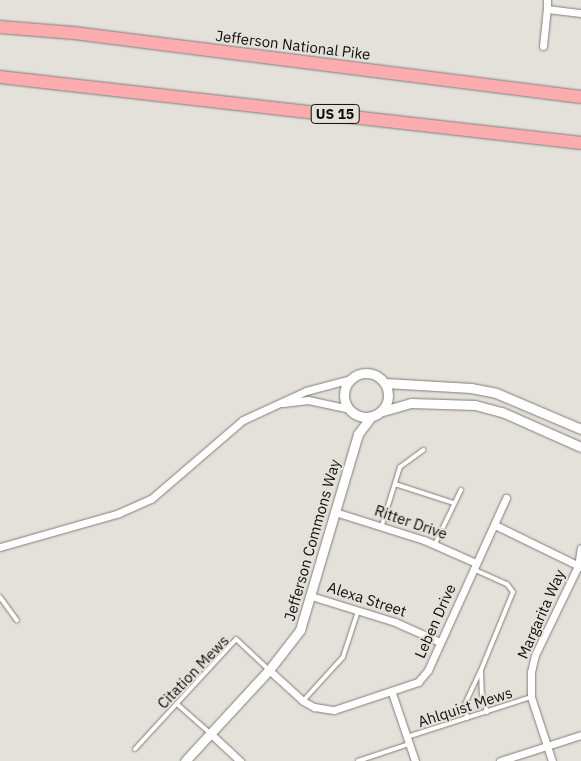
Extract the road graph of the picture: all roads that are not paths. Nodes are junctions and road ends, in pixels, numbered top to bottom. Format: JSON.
{"nodes":[{"id":1,"x":547,"y":0,"type":"edge"},
{"id":2,"x":547,"y":9,"type":"junction"},
{"id":3,"x":581,"y":13,"type":"edge"},
{"id":4,"x":0,"y":21,"type":"edge"},
{"id":5,"x":0,"y":27,"type":"edge"},
{"id":6,"x":74,"y":33,"type":"junction"},
{"id":7,"x":543,"y":46,"type":"dead end"},
{"id":8,"x":0,"y":77,"type":"edge"},
{"id":9,"x":490,"y":86,"type":"junction"},
{"id":10,"x":581,"y":92,"type":"edge"},
{"id":11,"x":581,"y":97,"type":"edge"},
{"id":12,"x":577,"y":143,"type":"edge"},
{"id":13,"x":351,"y":379,"type":"junction"},
{"id":14,"x":385,"y":383,"type":"junction"},
{"id":15,"x":273,"y":405,"type":"junction"},
{"id":16,"x":347,"y":408,"type":"junction"},
{"id":17,"x":382,"y":411,"type":"junction"},
{"id":18,"x":354,"y":414,"type":"junction"},
{"id":19,"x":370,"y":418,"type":"junction"},
{"id":20,"x":581,"y":429,"type":"edge"},
{"id":21,"x":358,"y":434,"type":"junction"},
{"id":22,"x":581,"y":447,"type":"edge"},
{"id":23,"x":423,"y":450,"type":"dead end"},
{"id":24,"x":395,"y":484,"type":"junction"},
{"id":25,"x":461,"y":490,"type":"dead end"},
{"id":26,"x":506,"y":498,"type":"dead end"},
{"id":27,"x":454,"y":503,"type":"junction"},
{"id":28,"x":335,"y":512,"type":"junction"},
{"id":29,"x":382,"y":525,"type":"junction"},
{"id":30,"x":495,"y":525,"type":"junction"},
{"id":31,"x":435,"y":544,"type":"junction"},
{"id":32,"x":0,"y":547,"type":"edge"},
{"id":33,"x":581,"y":548,"type":"edge"},
{"id":34,"x":580,"y":565,"type":"edge"},
{"id":35,"x":475,"y":566,"type":"junction"},
{"id":36,"x":312,"y":596,"type":"junction"},
{"id":37,"x":0,"y":597,"type":"edge"},
{"id":38,"x":358,"y":611,"type":"junction"},
{"id":39,"x":17,"y":620,"type":"dead end"},
{"id":40,"x":440,"y":642,"type":"junction"},
{"id":41,"x":269,"y":670,"type":"junction"},
{"id":42,"x":481,"y":670,"type":"junction"},
{"id":43,"x":392,"y":693,"type":"junction"},
{"id":44,"x":531,"y":697,"type":"junction"},
{"id":45,"x":303,"y":701,"type":"junction"},
{"id":46,"x":177,"y":704,"type":"junction"},
{"id":47,"x":487,"y":712,"type":"junction"},
{"id":48,"x":467,"y":718,"type":"junction"},
{"id":49,"x":211,"y":734,"type":"junction"},
{"id":50,"x":581,"y":735,"type":"edge"},
{"id":51,"x":408,"y":740,"type":"junction"},
{"id":52,"x":547,"y":746,"type":"junction"},
{"id":53,"x":135,"y":749,"type":"dead end"},
{"id":54,"x":185,"y":761,"type":"edge"},
{"id":55,"x":240,"y":761,"type":"edge"},
{"id":56,"x":358,"y":761,"type":"edge"},
{"id":57,"x":415,"y":761,"type":"edge"},
{"id":58,"x":500,"y":761,"type":"edge"},
{"id":59,"x":552,"y":761,"type":"edge"}],
"edges":[{"from":1,"to":2,"type":"street"},
{"from":2,"to":3,"type":"street"},
{"from":2,"to":7,"type":"street"},
{"from":4,"to":6,"type":"highway"},
{"from":5,"to":6,"type":"highway","name":"Jefferson National Pike"},
{"from":6,"to":9,"type":"highway","name":"Jefferson National Pike"},
{"from":8,"to":12,"type":"highway","number":"US 15"},
{"from":9,"to":10,"type":"highway"},
{"from":9,"to":11,"type":"highway","name":"Jefferson National Pike"},
{"from":13,"to":14,"type":"street"},
{"from":13,"to":15,"type":"street"},
{"from":13,"to":16,"type":"street"},
{"from":14,"to":17,"type":"street"},
{"from":14,"to":20,"type":"street"},
{"from":15,"to":16,"type":"street"},
{"from":15,"to":32,"type":"street"},
{"from":16,"to":18,"type":"street"},
{"from":17,"to":19,"type":"street"},
{"from":17,"to":22,"type":"street"},
{"from":18,"to":19,"type":"street"},
{"from":18,"to":21,"type":"street","name":"Jefferson Commons Way"},
{"from":19,"to":21,"type":"street","name":"Jefferson Commons Way"},
{"from":21,"to":28,"type":"street","name":"Jefferson Commons Way"},
{"from":23,"to":24,"type":"lane"},
{"from":24,"to":27,"type":"lane"},
{"from":24,"to":29,"type":"lane"},
{"from":25,"to":27,"type":"lane"},
{"from":26,"to":30,"type":"street","name":"Leben Drive"},
{"from":27,"to":31,"type":"lane"},
{"from":28,"to":29,"type":"street","name":"Ritter Drive"},
{"from":28,"to":36,"type":"street","name":"Jefferson Commons Way"},
{"from":29,"to":31,"type":"street","name":"Ritter Drive"},
{"from":30,"to":34,"type":"street"},
{"from":30,"to":35,"type":"street","name":"Leben Drive"},
{"from":31,"to":35,"type":"street","name":"Ritter Drive"},
{"from":33,"to":34,"type":"street","name":"Margarita Way"},
{"from":34,"to":44,"type":"street","name":"Margarita Way"},
{"from":35,"to":40,"type":"street","name":"Leben Drive"},
{"from":35,"to":42,"type":"lane"},
{"from":36,"to":38,"type":"street","name":"Alexa Street"},
{"from":36,"to":41,"type":"street","name":"Jefferson Commons Way"},
{"from":37,"to":39,"type":"lane"},
{"from":38,"to":40,"type":"street","name":"Alexa Street"},
{"from":38,"to":45,"type":"lane"},
{"from":40,"to":43,"type":"street","name":"Leben Drive"},
{"from":41,"to":45,"type":"street","name":"Leben Drive"},
{"from":41,"to":46,"type":"lane","name":"Citation Mews"},
{"from":41,"to":49,"type":"street","name":"Jefferson Commons Way"},
{"from":42,"to":47,"type":"lane"},
{"from":42,"to":48,"type":"lane"},
{"from":43,"to":45,"type":"street","name":"Leben Drive"},
{"from":43,"to":51,"type":"street"},
{"from":44,"to":47,"type":"lane","name":"Ahlquist Mews"},
{"from":44,"to":52,"type":"street","name":"Margarita Way"},
{"from":46,"to":49,"type":"lane"},
{"from":46,"to":53,"type":"lane","name":"Citation Mews"},
{"from":47,"to":48,"type":"lane","name":"Ahlquist Mews"},
{"from":48,"to":51,"type":"lane","name":"Ahlquist Mews"},
{"from":49,"to":54,"type":"street","name":"Jefferson Commons Way"},
{"from":49,"to":55,"type":"street"},
{"from":50,"to":52,"type":"street"},
{"from":51,"to":56,"type":"lane","name":"Ahlquist Mews"},
{"from":51,"to":57,"type":"street"},
{"from":52,"to":58,"type":"street"},
{"from":52,"to":59,"type":"street","name":"Margarita Way"}]}
